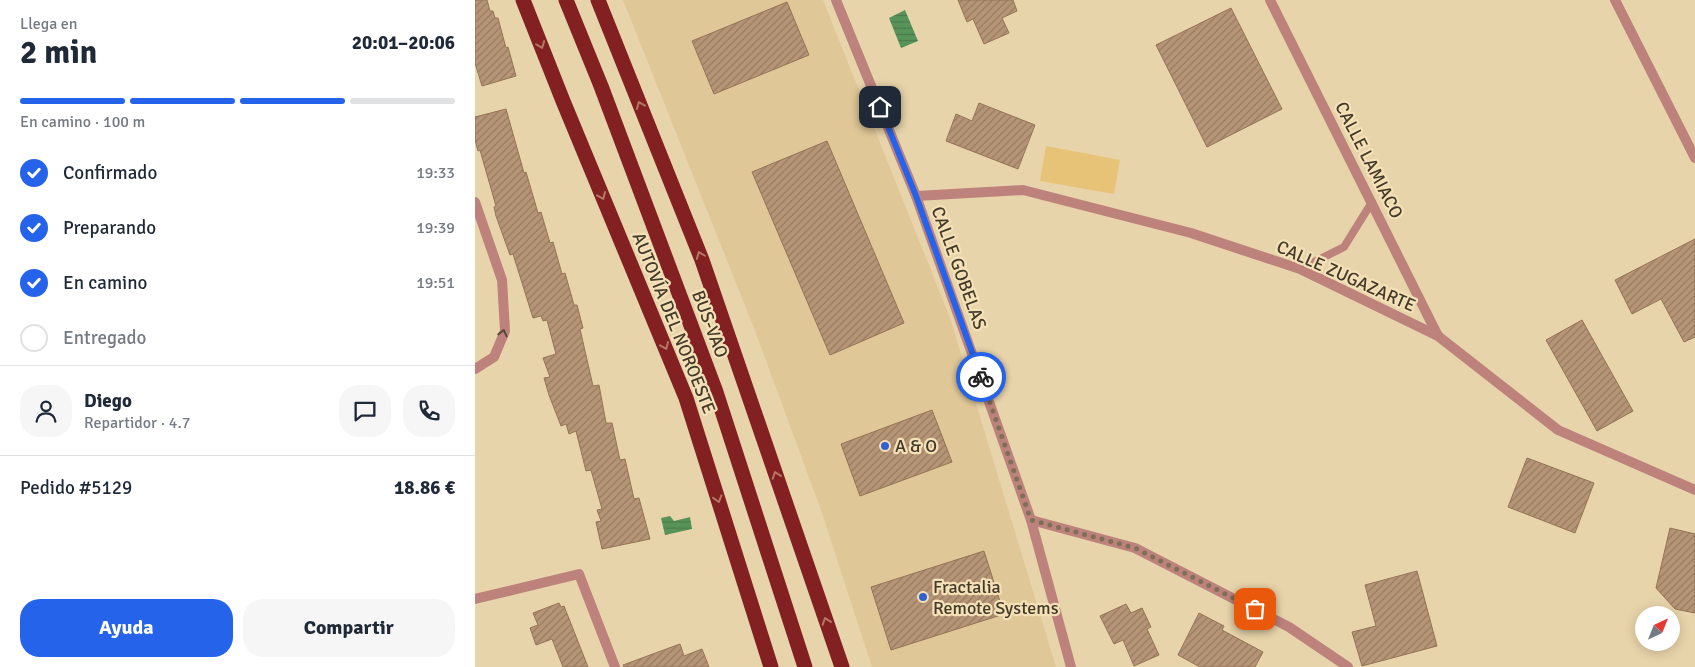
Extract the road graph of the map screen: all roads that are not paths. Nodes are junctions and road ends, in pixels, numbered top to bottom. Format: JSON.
{"nodes":[{"id":1,"x":523,"y":0,"type":"edge"},
{"id":2,"x":566,"y":0,"type":"edge"},
{"id":3,"x":598,"y":0,"type":"edge"},
{"id":4,"x":836,"y":0,"type":"edge"},
{"id":5,"x":1270,"y":0,"type":"edge"},
{"id":6,"x":1615,"y":0,"type":"edge"},
{"id":7,"x":1695,"y":158,"type":"edge"},
{"id":8,"x":916,"y":196,"type":"junction"},
{"id":9,"x":475,"y":202,"type":"edge"},
{"id":10,"x":1372,"y":202,"type":"junction"},
{"id":11,"x":1300,"y":269,"type":"junction"},
{"id":12,"x":1439,"y":336,"type":"junction"},
{"id":13,"x":475,"y":369,"type":"edge"},
{"id":14,"x":1695,"y":490,"type":"edge"},
{"id":15,"x":1031,"y":520,"type":"junction"},
{"id":16,"x":475,"y":599,"type":"edge"},
{"id":17,"x":615,"y":667,"type":"edge"},
{"id":18,"x":771,"y":667,"type":"edge"},
{"id":19,"x":805,"y":667,"type":"edge"},
{"id":20,"x":842,"y":667,"type":"edge"},
{"id":21,"x":1071,"y":667,"type":"edge"},
{"id":22,"x":1348,"y":667,"type":"edge"}],
"edges":[{"from":1,"to":18,"type":"highway","name":"AUTOVÍA DEL NOROESTE","one_way":true},
{"from":2,"to":19,"type":"highway","name":"BUS-VAO"},
{"from":20,"to":3,"type":"highway","one_way":true},
{"from":4,"to":8,"type":"street","name":"CALLE GOBELAS"},
{"from":5,"to":10,"type":"street","name":"CALLE LAMIACO"},
{"from":6,"to":7,"type":"street"},
{"from":8,"to":11,"type":"street","name":"CALLE ZUGAZARTE"},
{"from":8,"to":15,"type":"street","name":"CALLE GOBELAS"},
{"from":13,"to":9,"type":"street","one_way":true},
{"from":10,"to":11,"type":"lane"},
{"from":10,"to":12,"type":"street","name":"CALLE LAMIACO"},
{"from":11,"to":12,"type":"street","name":"CALLE ZUGAZARTE"},
{"from":12,"to":14,"type":"street","name":"CALLE ZUGAZARTE"},
{"from":15,"to":21,"type":"street","name":"CALLE GOBELAS"},
{"from":15,"to":22,"type":"street"},
{"from":16,"to":17,"type":"street"}]}
